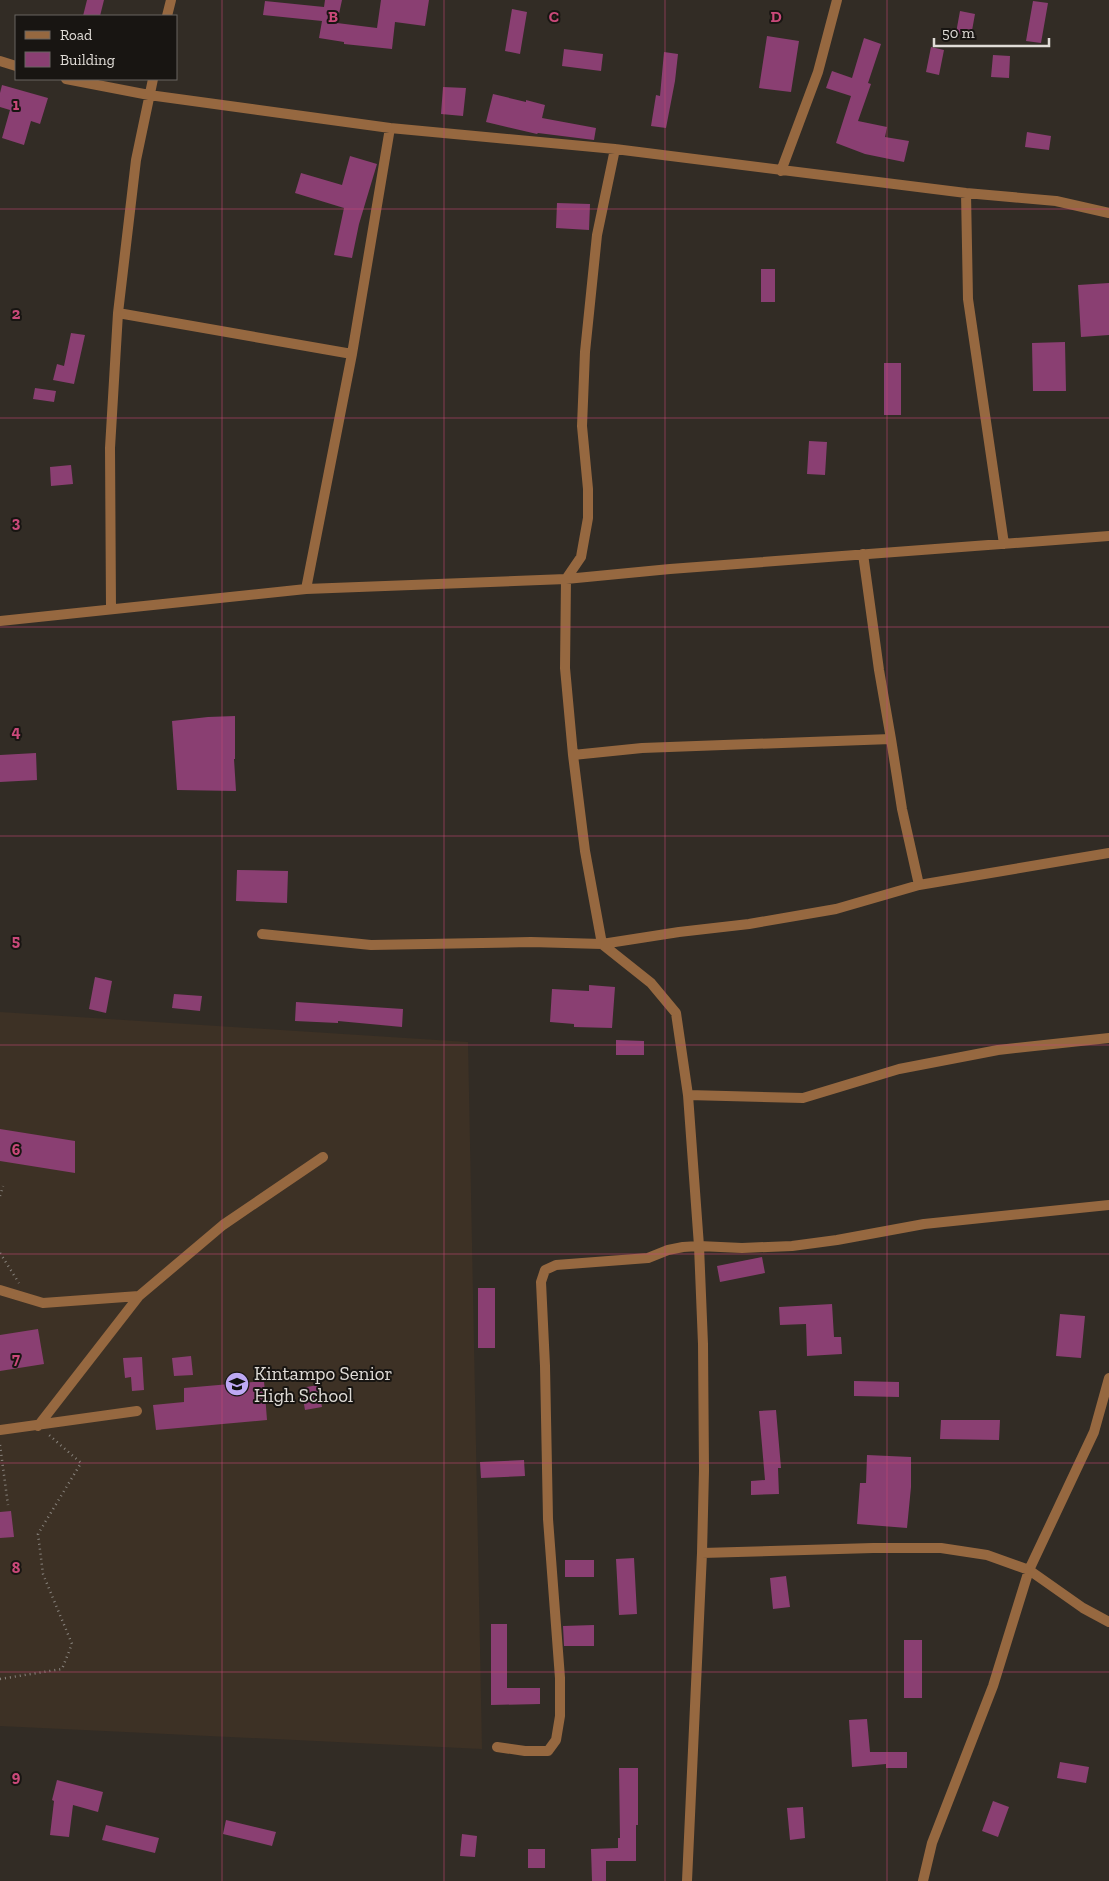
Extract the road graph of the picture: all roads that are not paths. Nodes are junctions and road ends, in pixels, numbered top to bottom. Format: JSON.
{"nodes":[{"id":1,"x":171,"y":0,"type":"edge"},
{"id":2,"x":837,"y":0,"type":"edge"},
{"id":3,"x":167,"y":15,"type":"edge"},
{"id":4,"x":0,"y":61,"type":"edge"},
{"id":5,"x":15,"y":66,"type":"edge"},
{"id":6,"x":71,"y":80,"type":"edge"},
{"id":7,"x":152,"y":80,"type":"edge"},
{"id":8,"x":149,"y":95,"type":"junction"},
{"id":9,"x":390,"y":128,"type":"junction"},
{"id":10,"x":615,"y":150,"type":"junction"},
{"id":11,"x":781,"y":171,"type":"junction"},
{"id":12,"x":966,"y":193,"type":"junction"},
{"id":13,"x":1109,"y":213,"type":"edge"},
{"id":14,"x":118,"y":313,"type":"junction"},
{"id":15,"x":352,"y":354,"type":"junction"},
{"id":16,"x":1109,"y":536,"type":"edge"},
{"id":17,"x":1004,"y":544,"type":"junction"},
{"id":18,"x":863,"y":554,"type":"junction"},
{"id":19,"x":566,"y":579,"type":"junction"},
{"id":20,"x":306,"y":588,"type":"junction"},
{"id":21,"x":111,"y":608,"type":"junction"},
{"id":22,"x":0,"y":621,"type":"edge"},
{"id":23,"x":891,"y":739,"type":"junction"},
{"id":24,"x":573,"y":756,"type":"junction"},
{"id":25,"x":1109,"y":853,"type":"edge"},
{"id":26,"x":919,"y":885,"type":"junction"},
{"id":27,"x":262,"y":934,"type":"dead end"},
{"id":28,"x":602,"y":944,"type":"junction"},
{"id":29,"x":1109,"y":1038,"type":"edge"},
{"id":30,"x":688,"y":1095,"type":"junction"},
{"id":31,"x":323,"y":1157,"type":"dead end"},
{"id":32,"x":1109,"y":1205,"type":"edge"},
{"id":33,"x":699,"y":1246,"type":"junction"},
{"id":34,"x":0,"y":1290,"type":"edge"},
{"id":35,"x":140,"y":1296,"type":"junction"},
{"id":36,"x":1109,"y":1378,"type":"edge"},
{"id":37,"x":137,"y":1411,"type":"dead end"},
{"id":38,"x":38,"y":1426,"type":"junction"},
{"id":39,"x":0,"y":1430,"type":"edge"},
{"id":40,"x":702,"y":1553,"type":"junction"},
{"id":41,"x":1028,"y":1570,"type":"junction"},
{"id":42,"x":1109,"y":1622,"type":"edge"},
{"id":43,"x":497,"y":1747,"type":"dead end"},
{"id":44,"x":687,"y":1881,"type":"edge"},
{"id":45,"x":922,"y":1881,"type":"edge"}],
"edges":[{"from":1,"to":3,"type":"street"},
{"from":2,"to":11,"type":"street"},
{"from":4,"to":5,"type":"street"},
{"from":6,"to":8,"type":"street"},
{"from":7,"to":8,"type":"street"},
{"from":8,"to":9,"type":"street"},
{"from":8,"to":14,"type":"street"},
{"from":9,"to":10,"type":"street"},
{"from":9,"to":15,"type":"street"},
{"from":10,"to":11,"type":"street"},
{"from":10,"to":19,"type":"street"},
{"from":11,"to":12,"type":"street"},
{"from":12,"to":13,"type":"street"},
{"from":12,"to":17,"type":"street"},
{"from":14,"to":15,"type":"street"},
{"from":14,"to":21,"type":"street"},
{"from":15,"to":20,"type":"street"},
{"from":16,"to":17,"type":"street"},
{"from":17,"to":18,"type":"street"},
{"from":18,"to":19,"type":"street"},
{"from":18,"to":23,"type":"street"},
{"from":19,"to":20,"type":"street"},
{"from":19,"to":24,"type":"street"},
{"from":20,"to":21,"type":"street"},
{"from":21,"to":22,"type":"street"},
{"from":23,"to":24,"type":"street"},
{"from":23,"to":26,"type":"street"},
{"from":24,"to":28,"type":"street"},
{"from":25,"to":26,"type":"street"},
{"from":26,"to":28,"type":"street"},
{"from":27,"to":28,"type":"street"},
{"from":28,"to":30,"type":"street"},
{"from":29,"to":30,"type":"street"},
{"from":30,"to":33,"type":"street"},
{"from":31,"to":35,"type":"street"},
{"from":32,"to":33,"type":"street"},
{"from":33,"to":40,"type":"street"},
{"from":33,"to":43,"type":"street"},
{"from":34,"to":35,"type":"street"},
{"from":35,"to":38,"type":"street"},
{"from":36,"to":41,"type":"street"},
{"from":37,"to":38,"type":"street"},
{"from":38,"to":39,"type":"street"},
{"from":40,"to":41,"type":"street"},
{"from":40,"to":44,"type":"street"},
{"from":41,"to":42,"type":"street"},
{"from":41,"to":45,"type":"street"}]}
